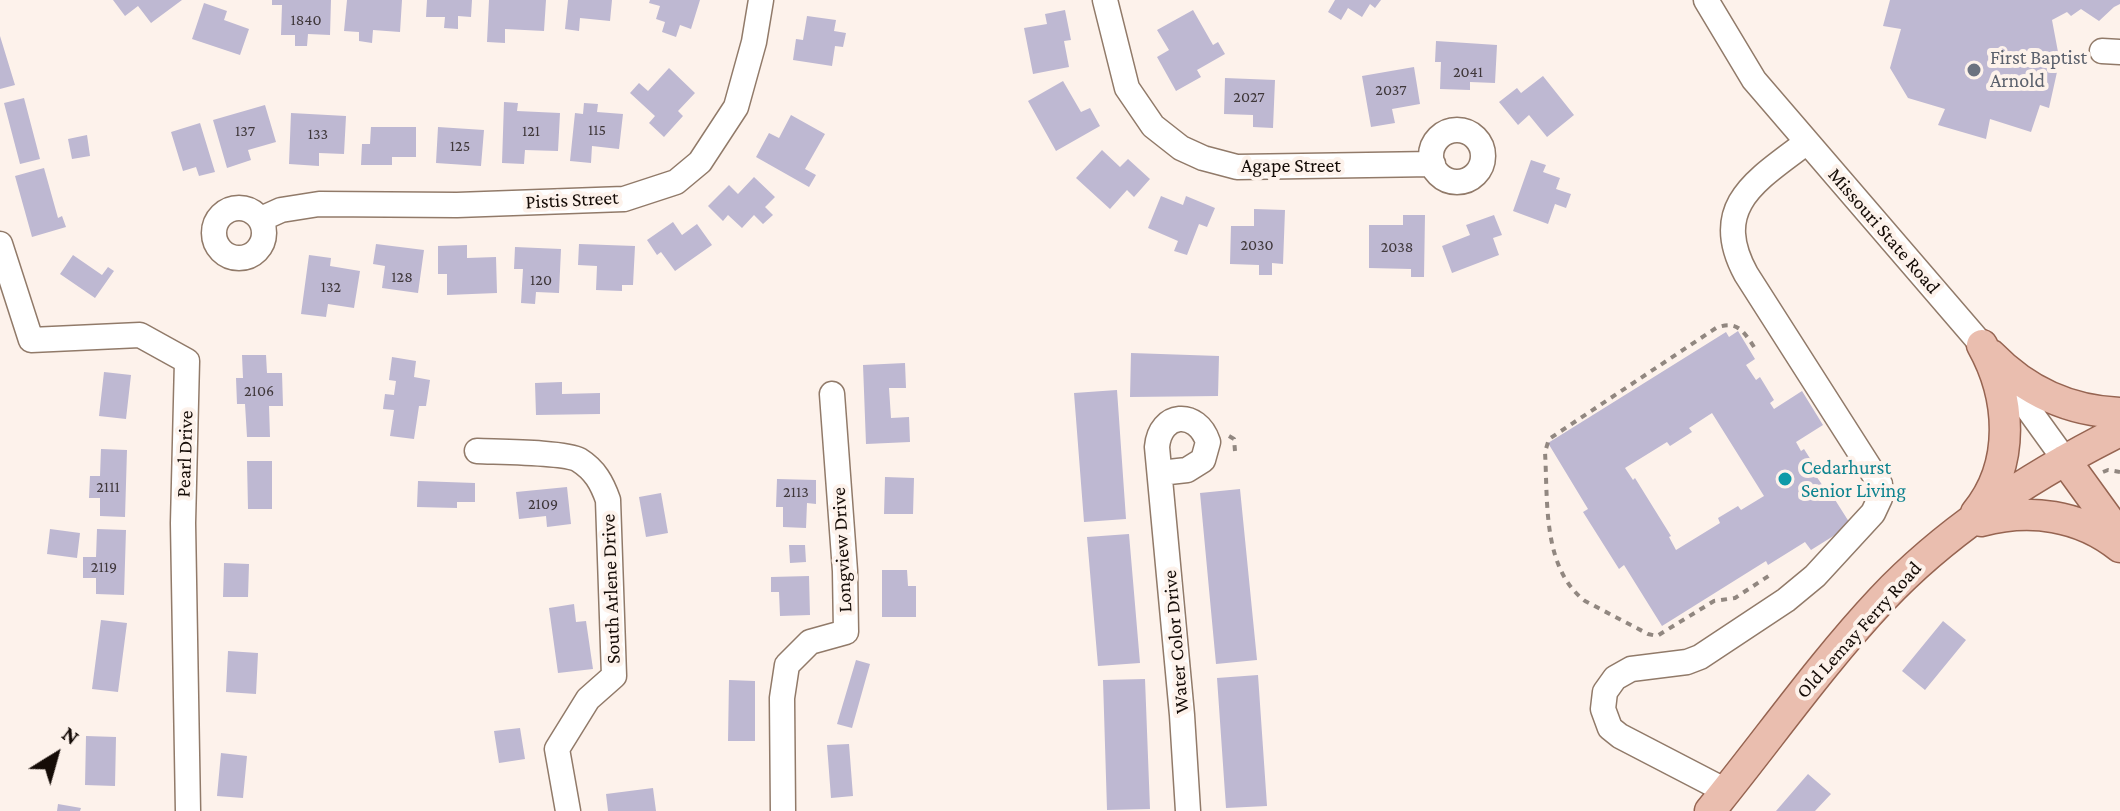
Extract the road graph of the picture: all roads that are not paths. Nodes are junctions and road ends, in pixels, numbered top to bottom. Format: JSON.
{"nodes":[{"id":1,"x":761,"y":0,"type":"edge"},
{"id":2,"x":1105,"y":0,"type":"edge"},
{"id":3,"x":1706,"y":0,"type":"edge"},
{"id":4,"x":1807,"y":142,"type":"junction"},
{"id":5,"x":1433,"y":164,"type":"dead end"},
{"id":6,"x":261,"y":219,"type":"dead end"},
{"id":7,"x":0,"y":244,"type":"edge"},
{"id":8,"x":1982,"y":345,"type":"junction"},
{"id":9,"x":832,"y":394,"type":"dead end"},
{"id":10,"x":2120,"y":413,"type":"edge"},
{"id":11,"x":2120,"y":431,"type":"edge"},
{"id":12,"x":477,"y":451,"type":"dead end"},
{"id":13,"x":2065,"y":460,"type":"junction"},
{"id":14,"x":1160,"y":473,"type":"dead end"},
{"id":15,"x":1964,"y":527,"type":"junction"},
{"id":16,"x":2120,"y":536,"type":"edge"},
{"id":17,"x":2120,"y":547,"type":"edge"},
{"id":18,"x":1718,"y":801,"type":"edge"},
{"id":19,"x":188,"y":811,"type":"edge"},
{"id":20,"x":568,"y":811,"type":"edge"},
{"id":21,"x":783,"y":811,"type":"edge"},
{"id":22,"x":1188,"y":811,"type":"edge"}],
"edges":[{"from":1,"to":6,"type":"street","name":"Pistis Street"},
{"from":2,"to":5,"type":"street","name":"Agape Street"},
{"from":3,"to":4,"type":"street","name":"Missouri State Road"},
{"from":4,"to":8,"type":"street","name":"Missouri State Road"},
{"from":4,"to":18,"type":"street"},
{"from":7,"to":19,"type":"street","name":"Pearl Drive"},
{"from":8,"to":10,"type":"main road"},
{"from":8,"to":13,"type":"street","name":"Missouri State Road"},
{"from":8,"to":15,"type":"main road"},
{"from":9,"to":21,"type":"street","name":"Longview Drive"},
{"from":11,"to":13,"type":"main road","name":"Old Lemay Ferry Road"},
{"from":12,"to":20,"type":"street","name":"South Arlene Drive"},
{"from":13,"to":15,"type":"main road","name":"Old Lemay Ferry Road"},
{"from":13,"to":16,"type":"main road"},
{"from":14,"to":22,"type":"street","name":"Water Color Drive"},
{"from":15,"to":17,"type":"main road"},
{"from":15,"to":18,"type":"main road","name":"Old Lemay Ferry Road"}]}
